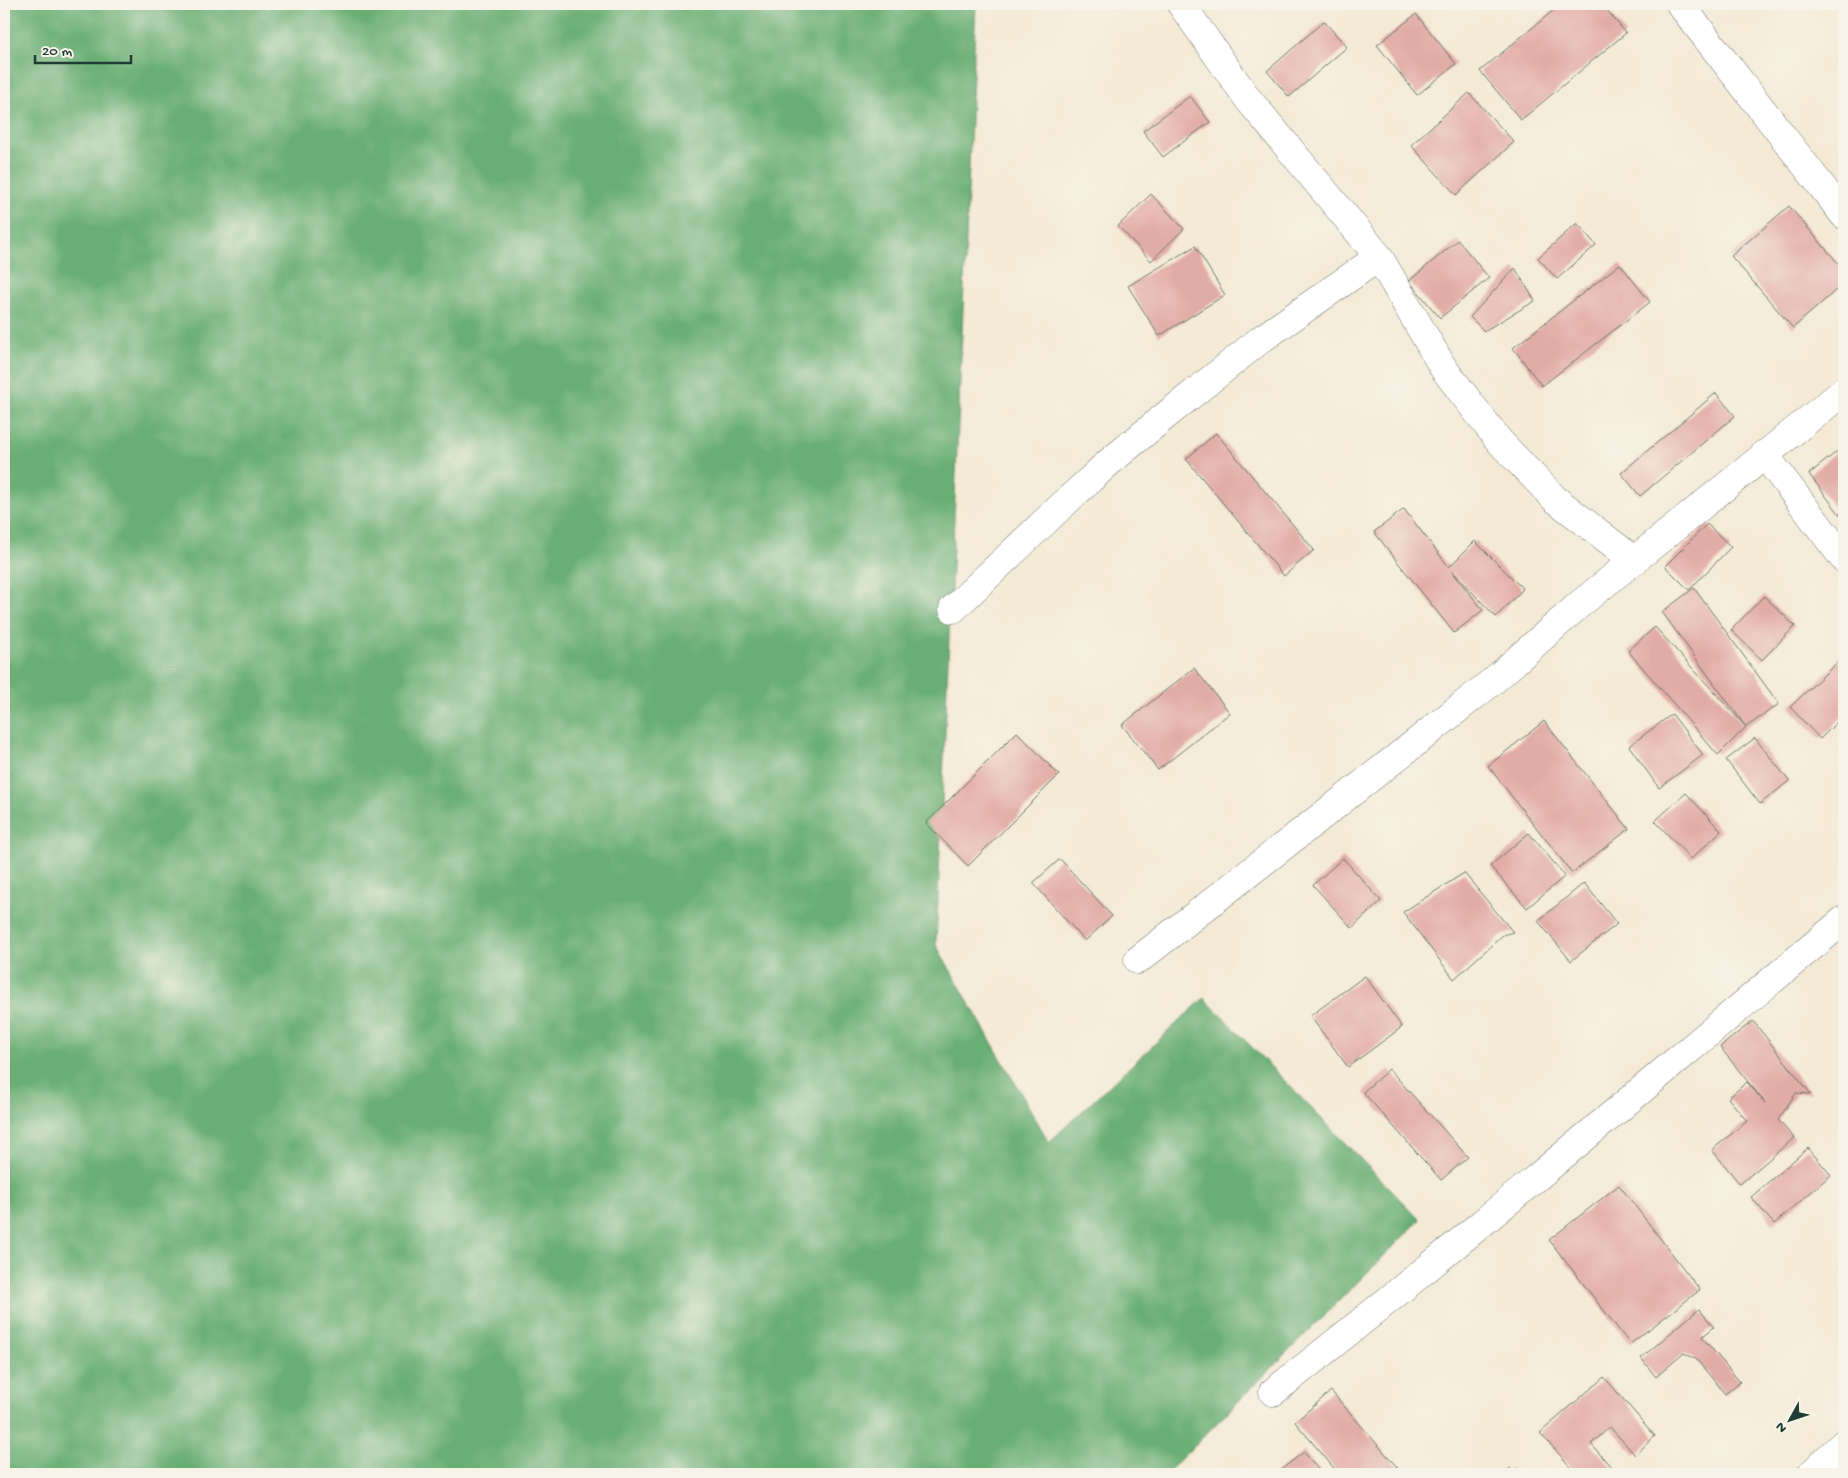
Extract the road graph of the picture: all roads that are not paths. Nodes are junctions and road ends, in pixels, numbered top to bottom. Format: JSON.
{"nodes":[{"id":1,"x":1181,"y":4,"type":"edge"},
{"id":2,"x":1680,"y":4,"type":"edge"},
{"id":3,"x":1844,"y":215,"type":"edge"},
{"id":4,"x":1379,"y":257,"type":"junction"},
{"id":5,"x":1844,"y":391,"type":"edge"},
{"id":6,"x":1764,"y":454,"type":"junction"},
{"id":7,"x":1844,"y":559,"type":"edge"},
{"id":8,"x":1635,"y":561,"type":"junction"},
{"id":9,"x":953,"y":609,"type":"dead end"},
{"id":10,"x":1844,"y":920,"type":"edge"},
{"id":11,"x":1138,"y":960,"type":"dead end"},
{"id":12,"x":1273,"y":1392,"type":"dead end"},
{"id":13,"x":1844,"y":1443,"type":"edge"},
{"id":14,"x":1811,"y":1474,"type":"edge"}],
"edges":[{"from":1,"to":4,"type":"street"},
{"from":2,"to":3,"type":"street"},
{"from":4,"to":8,"type":"street"},
{"from":4,"to":9,"type":"street"},
{"from":5,"to":6,"type":"street"},
{"from":6,"to":7,"type":"street"},
{"from":6,"to":8,"type":"street"},
{"from":8,"to":11,"type":"street"},
{"from":10,"to":12,"type":"street"},
{"from":13,"to":14,"type":"street"}]}
